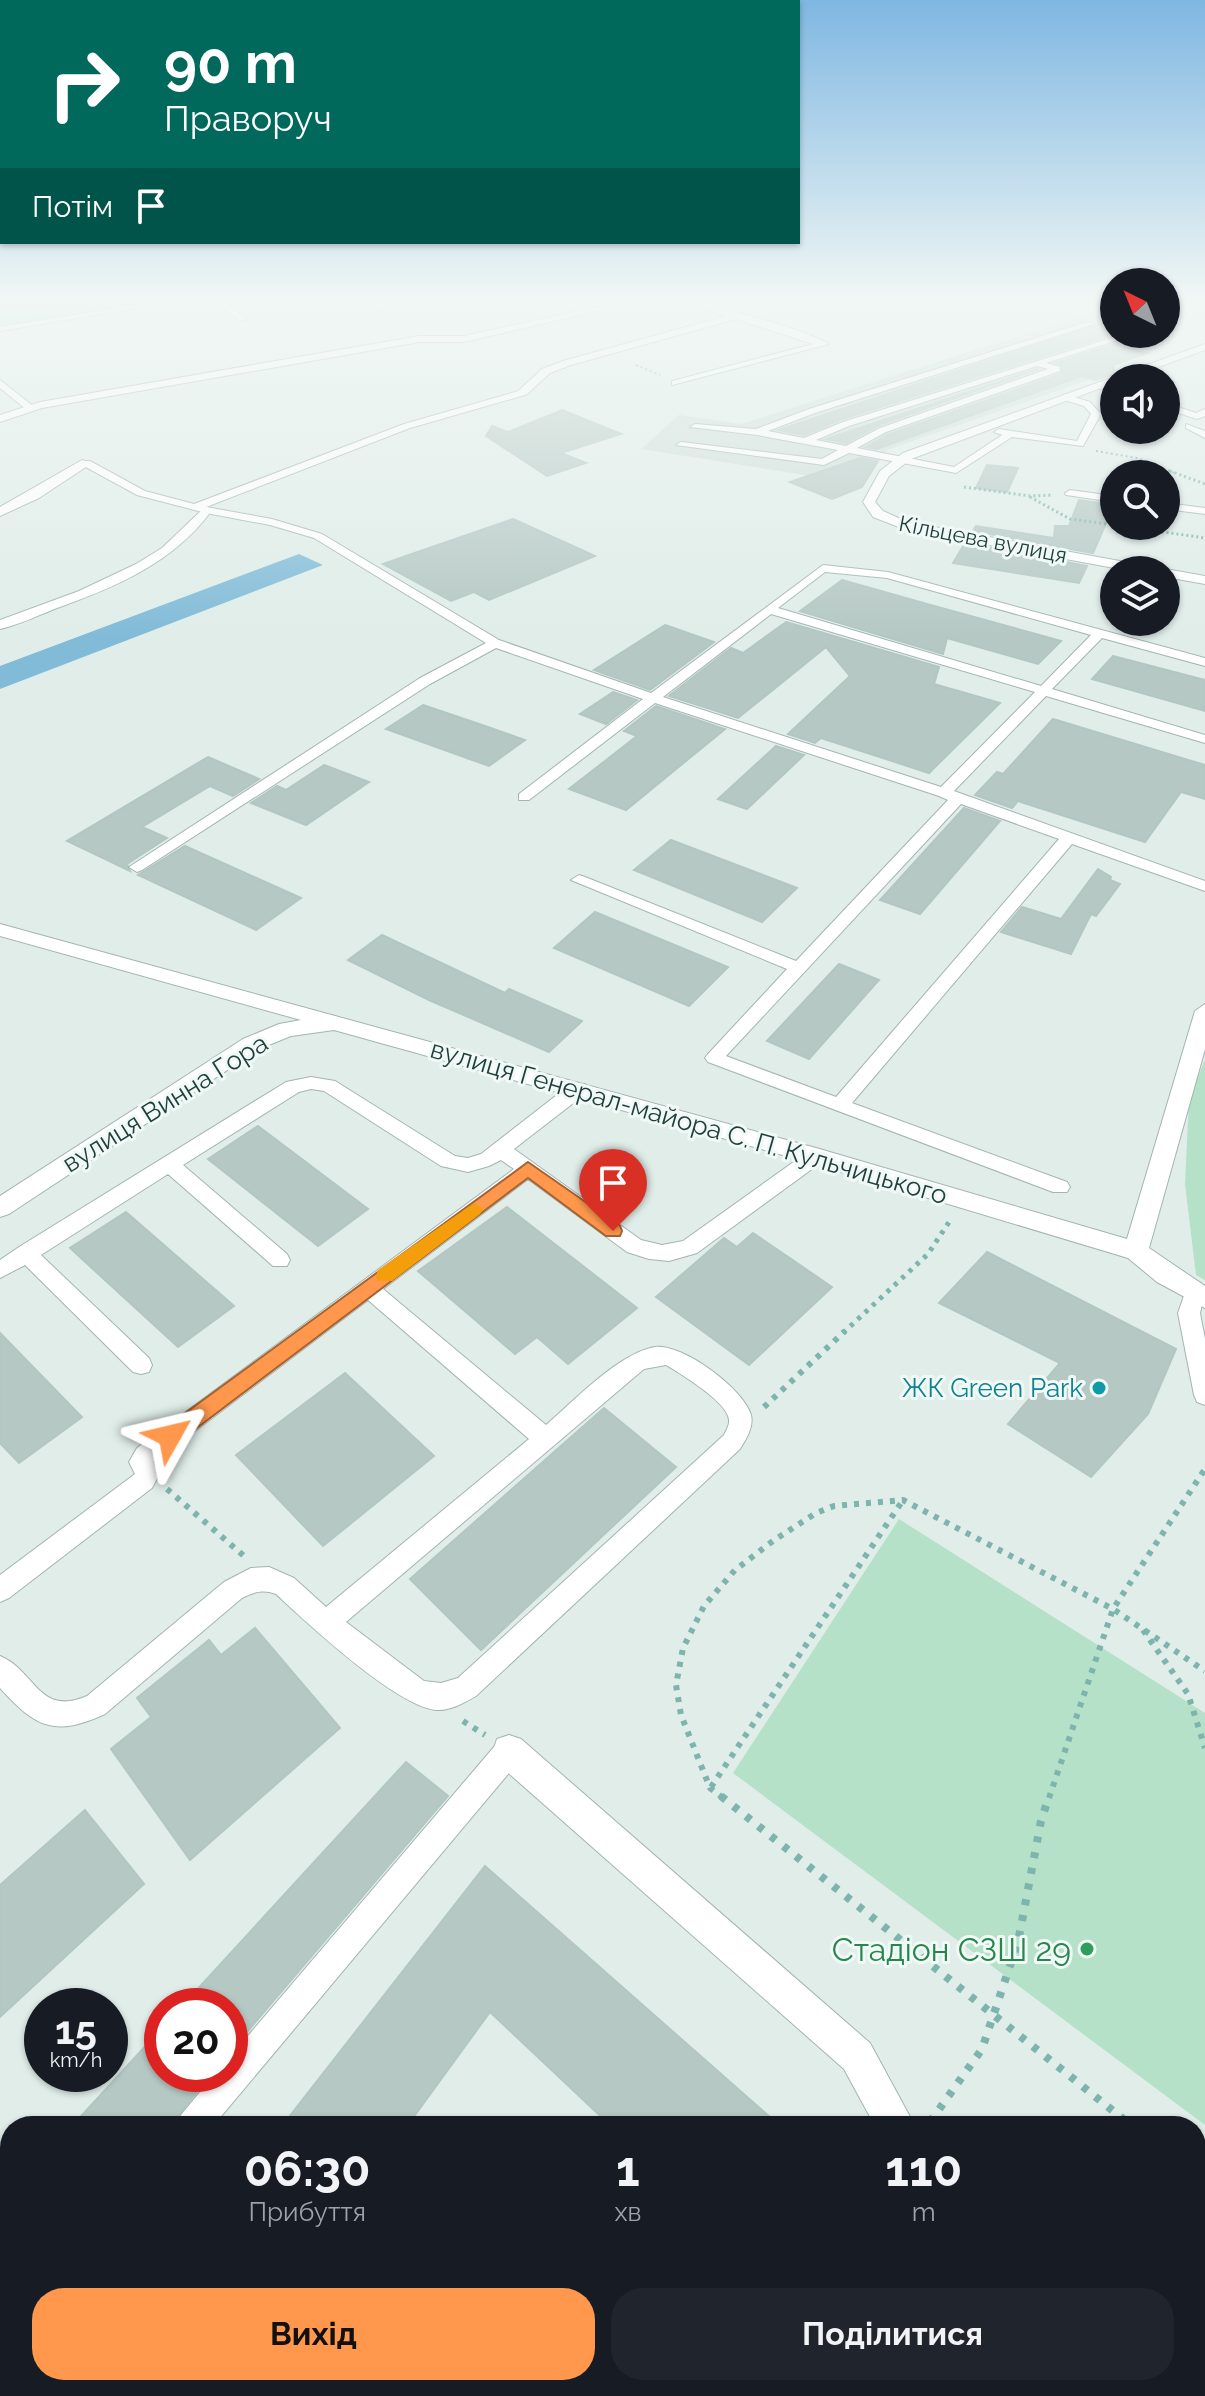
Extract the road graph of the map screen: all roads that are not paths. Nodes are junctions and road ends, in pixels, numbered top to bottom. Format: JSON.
{"nodes":[{"id":1,"x":449,"y":414,"type":"edge"},
{"id":2,"x":805,"y":414,"type":"edge"},
{"id":3,"x":878,"y":414,"type":"edge"},
{"id":4,"x":929,"y":414,"type":"edge"},
{"id":5,"x":1017,"y":414,"type":"edge"},
{"id":6,"x":1096,"y":414,"type":"edge"},
{"id":7,"x":1189,"y":426,"type":"dead end"},
{"id":8,"x":695,"y":427,"type":"dead end"},
{"id":9,"x":975,"y":429,"type":"junction"},
{"id":10,"x":757,"y":432,"type":"junction"},
{"id":11,"x":1010,"y":434,"type":"junction"},
{"id":12,"x":1205,"y":435,"type":"edge"},
{"id":13,"x":808,"y":440,"type":"junction"},
{"id":14,"x":681,"y":445,"type":"dead end"},
{"id":15,"x":845,"y":449,"type":"junction"},
{"id":16,"x":900,"y":460,"type":"junction"},
{"id":17,"x":86,"y":463,"type":"joint"},
{"id":18,"x":1070,"y":493,"type":"road end"},
{"id":19,"x":1100,"y":497,"type":"edge"},
{"id":20,"x":1180,"y":508,"type":"edge"},
{"id":21,"x":200,"y":509,"type":"junction"},
{"id":22,"x":1205,"y":511,"type":"edge"},
{"id":23,"x":0,"y":512,"type":"edge"},
{"id":24,"x":1100,"y":562,"type":"edge"},
{"id":25,"x":1180,"y":576,"type":"edge"},
{"id":26,"x":1205,"y":580,"type":"edge"},
{"id":27,"x":769,"y":609,"type":"junction"},
{"id":28,"x":0,"y":625,"type":"edge"},
{"id":29,"x":1100,"y":633,"type":"joint"},
{"id":30,"x":1111,"y":636,"type":"edge"},
{"id":31,"x":495,"y":643,"type":"junction"},
{"id":32,"x":1205,"y":662,"type":"edge"},
{"id":33,"x":1043,"y":691,"type":"junction"},
{"id":34,"x":652,"y":698,"type":"junction"},
{"id":35,"x":1205,"y":739,"type":"edge"},
{"id":36,"x":951,"y":796,"type":"junction"},
{"id":37,"x":524,"y":797,"type":"dead end"},
{"id":38,"x":1069,"y":837,"type":"junction"},
{"id":39,"x":137,"y":867,"type":"dead end"},
{"id":40,"x":579,"y":880,"type":"dead end"},
{"id":41,"x":1205,"y":886,"type":"edge"},
{"id":42,"x":0,"y":930,"type":"edge"},
{"id":43,"x":799,"y":968,"type":"junction"},
{"id":44,"x":1205,"y":1011,"type":"edge"},
{"id":45,"x":339,"y":1023,"type":"junction"},
{"id":46,"x":578,"y":1089,"type":"junction"},
{"id":47,"x":839,"y":1106,"type":"junction"},
{"id":48,"x":501,"y":1150,"type":"junction"},
{"id":49,"x":816,"y":1156,"type":"junction"},
{"id":50,"x":169,"y":1164,"type":"junction"},
{"id":51,"x":528,"y":1169,"type":"junction"},
{"id":52,"x":1060,"y":1187,"type":"dead end"},
{"id":53,"x":0,"y":1208,"type":"edge"},
{"id":54,"x":1136,"y":1251,"type":"junction"},
{"id":55,"x":26,"y":1253,"type":"junction"},
{"id":56,"x":280,"y":1260,"type":"dead end"},
{"id":57,"x":0,"y":1270,"type":"edge"},
{"id":58,"x":368,"y":1288,"type":"junction"},
{"id":59,"x":1200,"y":1296,"type":"edge"},
{"id":60,"x":141,"y":1365,"type":"dead end"},
{"id":61,"x":1205,"y":1395,"type":"edge"},
{"id":62,"x":546,"y":1439,"type":"junction"},
{"id":63,"x":0,"y":1590,"type":"edge"},
{"id":64,"x":326,"y":1623,"type":"junction"},
{"id":65,"x":0,"y":1669,"type":"edge"},
{"id":66,"x":509,"y":1751,"type":"joint"},
{"id":67,"x":200,"y":2116,"type":"edge"},
{"id":68,"x":890,"y":2116,"type":"edge"}],
"edges":[{"from":1,"to":21,"type":"lane"},
{"from":2,"to":10,"type":"lane"},
{"from":3,"to":13,"type":"lane"},
{"from":4,"to":15,"type":"lane"},
{"from":5,"to":9,"type":"street","name":"Кільцева вулиця"},
{"from":6,"to":11,"type":"lane"},
{"from":7,"to":12,"type":"lane"},
{"from":8,"to":10,"type":"lane"},
{"from":9,"to":11,"type":"lane"},
{"from":9,"to":16,"type":"street","name":"Кільцева вулиця"},
{"from":10,"to":13,"type":"lane"},
{"from":11,"to":16,"type":"lane"},
{"from":13,"to":15,"type":"lane"},
{"from":14,"to":15,"type":"lane"},
{"from":15,"to":16,"type":"lane"},
{"from":16,"to":24,"type":"street","name":"Кільцева вулиця"},
{"from":17,"to":21,"type":"lane"},
{"from":17,"to":23,"type":"street"},
{"from":18,"to":19,"type":"lane"},
{"from":20,"to":22,"type":"lane"},
{"from":21,"to":28,"type":"street"},
{"from":21,"to":31,"type":"lane"},
{"from":25,"to":26,"type":"street"},
{"from":27,"to":29,"type":"lane"},
{"from":27,"to":33,"type":"lane"},
{"from":27,"to":34,"type":"lane"},
{"from":29,"to":33,"type":"lane"},
{"from":30,"to":32,"type":"lane"},
{"from":31,"to":34,"type":"lane"},
{"from":31,"to":39,"type":"lane"},
{"from":33,"to":35,"type":"lane"},
{"from":33,"to":36,"type":"lane"},
{"from":34,"to":36,"type":"lane"},
{"from":34,"to":37,"type":"lane"},
{"from":36,"to":38,"type":"lane"},
{"from":36,"to":43,"type":"lane"},
{"from":38,"to":41,"type":"lane"},
{"from":38,"to":47,"type":"lane"},
{"from":40,"to":43,"type":"lane"},
{"from":42,"to":45,"type":"street","name":"вулиця Генерал-майора С. П. Кульчицького"},
{"from":43,"to":47,"type":"lane"},
{"from":44,"to":54,"type":"street"},
{"from":45,"to":46,"type":"street","name":"вулиця Генерал-майора С. П. Кульчицького"},
{"from":45,"to":53,"type":"street","name":"вулиця Винна Гора"},
{"from":46,"to":48,"type":"lane"},
{"from":46,"to":49,"type":"street","name":"вулиця Генерал-майора С. П. Кульчицького"},
{"from":47,"to":52,"type":"lane"},
{"from":48,"to":50,"type":"lane"},
{"from":48,"to":51,"type":"lane"},
{"from":49,"to":51,"type":"lane"},
{"from":49,"to":54,"type":"street","name":"вулиця Генерал-майора С. П. Кульчицького"},
{"from":50,"to":55,"type":"lane"},
{"from":50,"to":56,"type":"lane"},
{"from":51,"to":58,"type":"lane"},
{"from":54,"to":59,"type":"street","name":"вулиця Генерал-майора С. П. Кульчицького"},
{"from":55,"to":57,"type":"lane"},
{"from":55,"to":60,"type":"lane"},
{"from":58,"to":62,"type":"lane"},
{"from":58,"to":63,"type":"lane"},
{"from":59,"to":61,"type":"lane"},
{"from":62,"to":64,"type":"lane"},
{"from":62,"to":64,"type":"lane"},
{"from":64,"to":65,"type":"lane"},
{"from":66,"to":67,"type":"lane"},
{"from":66,"to":68,"type":"street"}]}
